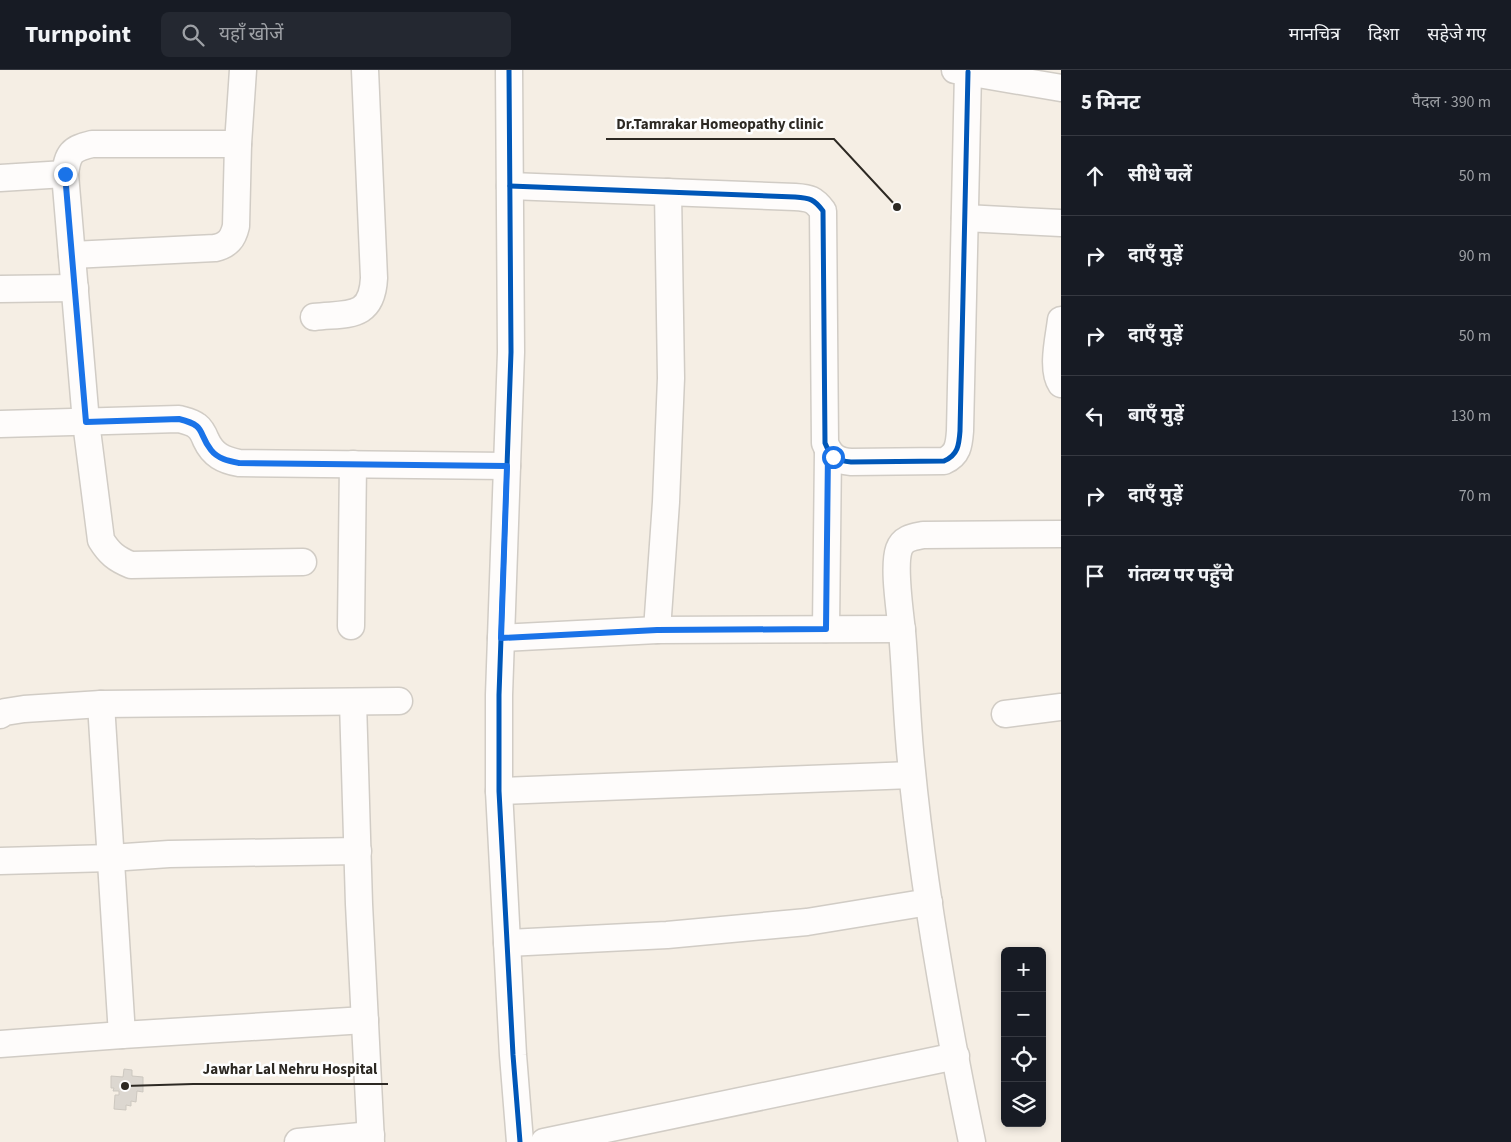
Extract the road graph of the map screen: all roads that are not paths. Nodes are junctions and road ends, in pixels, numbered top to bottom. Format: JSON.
{"nodes":[{"id":1,"x":243,"y":70,"type":"edge"},
{"id":2,"x":365,"y":70,"type":"edge"},
{"id":3,"x":509,"y":70,"type":"edge"},
{"id":4,"x":961,"y":71,"type":"edge"},
{"id":5,"x":1061,"y":88,"type":"edge"},
{"id":6,"x":238,"y":144,"type":"junction"},
{"id":7,"x":65,"y":174,"type":"junction"},
{"id":8,"x":0,"y":178,"type":"edge"},
{"id":9,"x":510,"y":186,"type":"junction"},
{"id":10,"x":668,"y":192,"type":"junction"},
{"id":11,"x":965,"y":218,"type":"junction"},
{"id":12,"x":1061,"y":223,"type":"edge"},
{"id":13,"x":72,"y":255,"type":"junction"},
{"id":14,"x":75,"y":288,"type":"junction"},
{"id":15,"x":0,"y":289,"type":"edge"},
{"id":16,"x":314,"y":317,"type":"dead end"},
{"id":17,"x":1061,"y":320,"type":"edge"},
{"id":18,"x":1061,"y":384,"type":"edge"},
{"id":19,"x":86,"y":422,"type":"junction"},
{"id":20,"x":0,"y":424,"type":"edge"},
{"id":21,"x":828,"y":451,"type":"junction"},
{"id":22,"x":353,"y":464,"type":"junction"},
{"id":23,"x":507,"y":466,"type":"junction"},
{"id":24,"x":1061,"y":534,"type":"edge"},
{"id":25,"x":303,"y":562,"type":"dead end"},
{"id":26,"x":351,"y":626,"type":"dead end"},
{"id":27,"x":826,"y":629,"type":"junction"},
{"id":28,"x":902,"y":629,"type":"junction"},
{"id":29,"x":657,"y":630,"type":"junction"},
{"id":30,"x":501,"y":638,"type":"junction"},
{"id":31,"x":353,"y":702,"type":"junction"},
{"id":32,"x":399,"y":702,"type":"dead end"},
{"id":33,"x":101,"y":704,"type":"junction"},
{"id":34,"x":1061,"y":707,"type":"edge"},
{"id":35,"x":1005,"y":714,"type":"dead end"},
{"id":36,"x":0,"y":715,"type":"edge"},
{"id":37,"x":912,"y":775,"type":"junction"},
{"id":38,"x":499,"y":791,"type":"junction"},
{"id":39,"x":358,"y":851,"type":"junction"},
{"id":40,"x":111,"y":858,"type":"junction"},
{"id":41,"x":0,"y":861,"type":"edge"},
{"id":42,"x":930,"y":902,"type":"junction"},
{"id":43,"x":507,"y":943,"type":"junction"},
{"id":44,"x":365,"y":1020,"type":"junction"},
{"id":45,"x":122,"y":1035,"type":"junction"},
{"id":46,"x":0,"y":1044,"type":"edge"},
{"id":47,"x":956,"y":1056,"type":"junction"},
{"id":48,"x":371,"y":1139,"type":"edge"},
{"id":49,"x":298,"y":1142,"type":"edge"},
{"id":50,"x":520,"y":1142,"type":"edge"},
{"id":51,"x":544,"y":1142,"type":"edge"},
{"id":52,"x":972,"y":1142,"type":"edge"}],
"edges":[{"from":1,"to":6,"type":"street"},
{"from":2,"to":16,"type":"street"},
{"from":3,"to":9,"type":"street"},
{"from":4,"to":5,"type":"street"},
{"from":4,"to":11,"type":"street"},
{"from":6,"to":7,"type":"street"},
{"from":6,"to":13,"type":"street"},
{"from":7,"to":8,"type":"street"},
{"from":7,"to":13,"type":"street"},
{"from":9,"to":10,"type":"street"},
{"from":9,"to":23,"type":"street"},
{"from":10,"to":21,"type":"street"},
{"from":10,"to":29,"type":"street"},
{"from":11,"to":12,"type":"street"},
{"from":11,"to":21,"type":"street"},
{"from":13,"to":14,"type":"street"},
{"from":14,"to":15,"type":"street"},
{"from":14,"to":19,"type":"street"},
{"from":17,"to":18,"type":"street"},
{"from":19,"to":20,"type":"street"},
{"from":19,"to":22,"type":"street"},
{"from":19,"to":25,"type":"street"},
{"from":21,"to":27,"type":"street"},
{"from":22,"to":23,"type":"street"},
{"from":22,"to":26,"type":"street"},
{"from":23,"to":30,"type":"street"},
{"from":24,"to":28,"type":"street"},
{"from":27,"to":28,"type":"street"},
{"from":27,"to":29,"type":"street"},
{"from":28,"to":37,"type":"street"},
{"from":29,"to":30,"type":"street"},
{"from":30,"to":38,"type":"street"},
{"from":31,"to":32,"type":"street"},
{"from":31,"to":33,"type":"street"},
{"from":31,"to":39,"type":"street"},
{"from":33,"to":36,"type":"street"},
{"from":33,"to":40,"type":"street"},
{"from":34,"to":35,"type":"street"},
{"from":37,"to":38,"type":"street"},
{"from":37,"to":42,"type":"street"},
{"from":38,"to":43,"type":"street"},
{"from":39,"to":40,"type":"street"},
{"from":39,"to":44,"type":"street"},
{"from":40,"to":41,"type":"street"},
{"from":40,"to":45,"type":"street"},
{"from":42,"to":43,"type":"street"},
{"from":42,"to":47,"type":"street"},
{"from":43,"to":50,"type":"street"},
{"from":44,"to":45,"type":"street"},
{"from":44,"to":48,"type":"street"},
{"from":45,"to":46,"type":"street"},
{"from":47,"to":51,"type":"street"},
{"from":47,"to":52,"type":"street"},
{"from":48,"to":49,"type":"street"}]}
